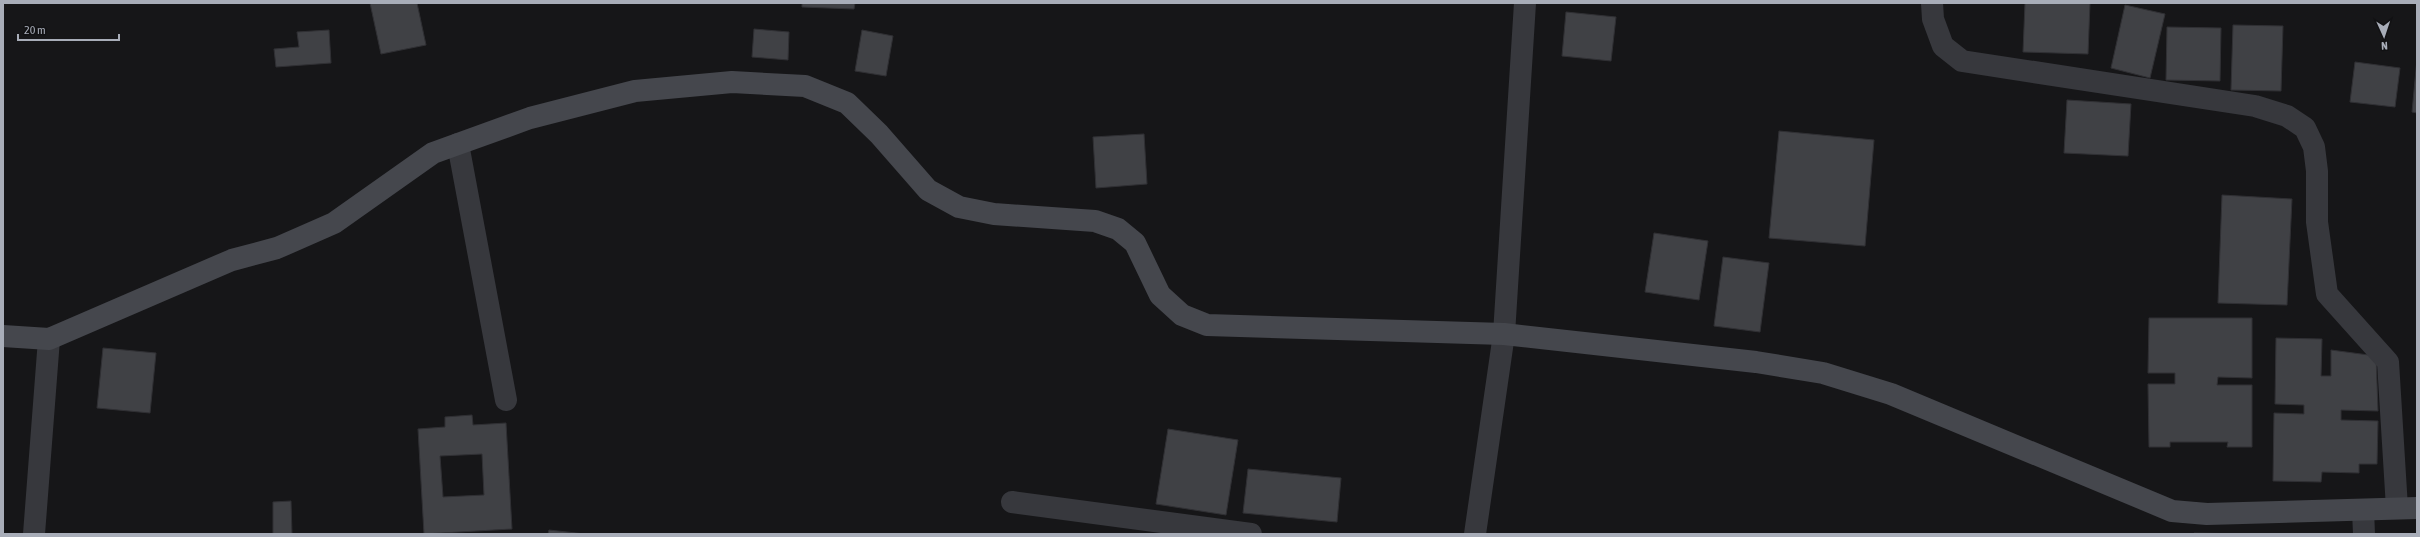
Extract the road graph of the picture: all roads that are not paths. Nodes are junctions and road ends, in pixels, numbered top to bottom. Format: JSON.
{"nodes":[{"id":1,"x":1525,"y":3,"type":"edge"},
{"id":2,"x":1932,"y":3,"type":"edge"},
{"id":3,"x":458,"y":144,"type":"junction"},
{"id":4,"x":1504,"y":334,"type":"junction"},
{"id":5,"x":3,"y":336,"type":"edge"},
{"id":6,"x":49,"y":338,"type":"junction"},
{"id":7,"x":506,"y":400,"type":"dead end"},
{"id":8,"x":1012,"y":502,"type":"dead end"},
{"id":9,"x":2407,"y":508,"type":"edge"},
{"id":10,"x":2363,"y":510,"type":"junction"},
{"id":11,"x":34,"y":534,"type":"edge"},
{"id":12,"x":1251,"y":534,"type":"edge"},
{"id":13,"x":1475,"y":534,"type":"edge"},
{"id":14,"x":2364,"y":534,"type":"edge"}],
"edges":[{"from":1,"to":4,"type":"street"},
{"from":2,"to":9,"type":"street"},
{"from":3,"to":4,"type":"street"},
{"from":3,"to":6,"type":"street"},
{"from":3,"to":7,"type":"street"},
{"from":4,"to":10,"type":"street"},
{"from":4,"to":13,"type":"street"},
{"from":5,"to":6,"type":"street"},
{"from":6,"to":11,"type":"street"},
{"from":8,"to":12,"type":"street"},
{"from":9,"to":10,"type":"street"},
{"from":10,"to":14,"type":"street"}]}
